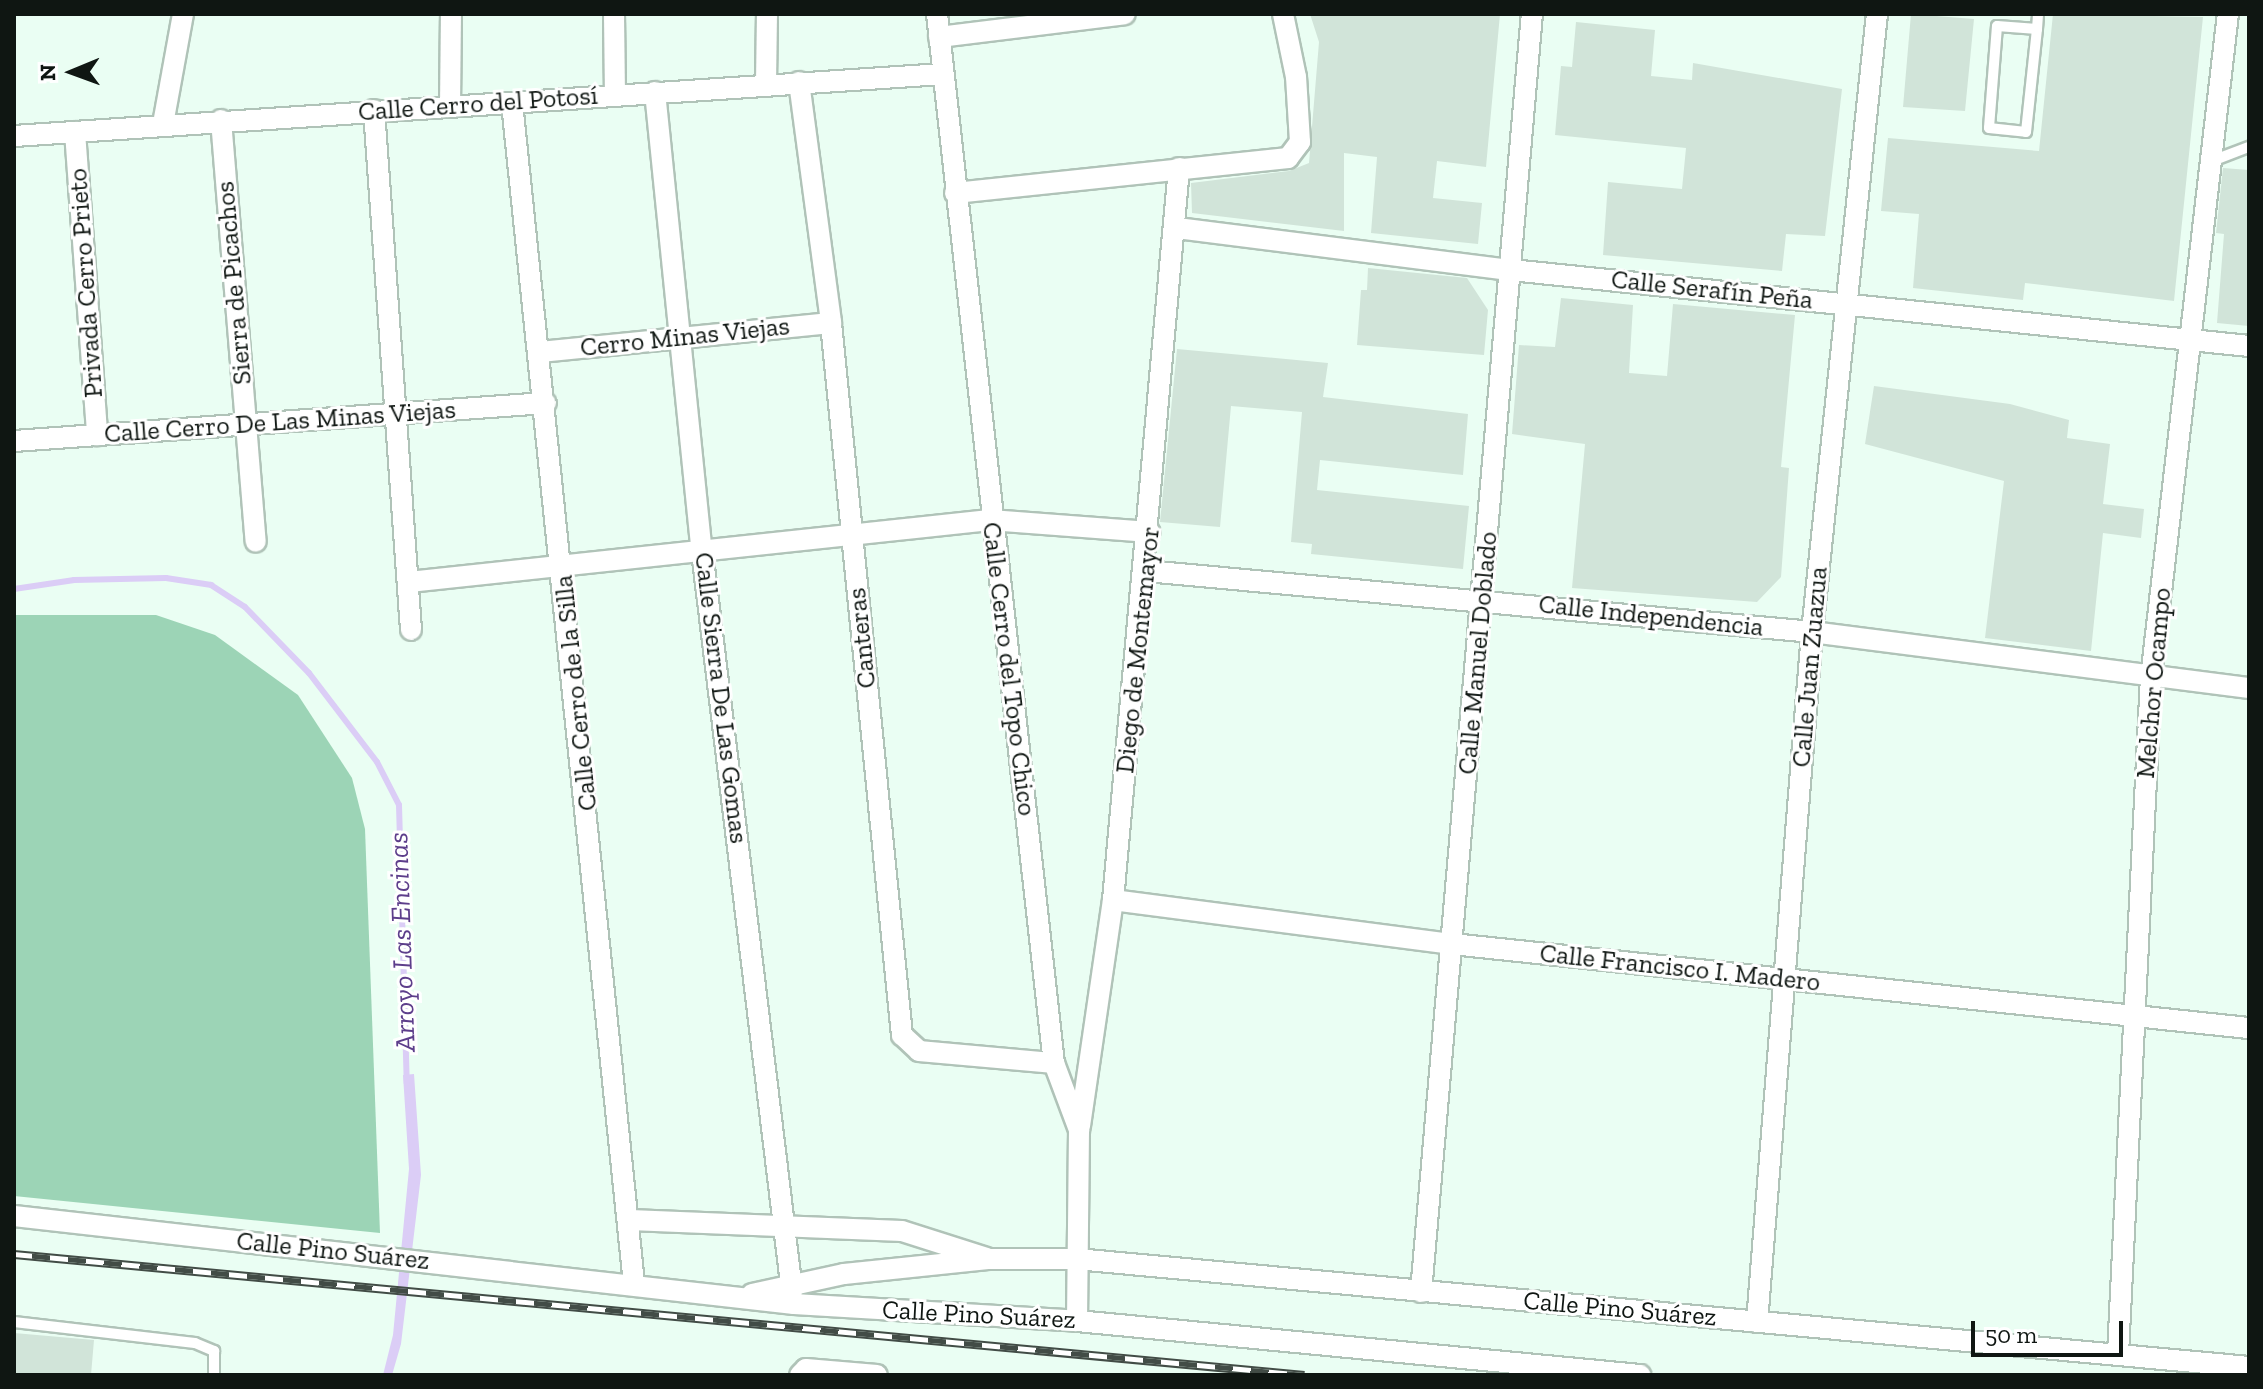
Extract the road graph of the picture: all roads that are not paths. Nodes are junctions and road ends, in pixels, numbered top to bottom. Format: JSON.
{"nodes":[{"id":1,"x":183,"y":14,"type":"edge"},
{"id":2,"x":451,"y":14,"type":"edge"},
{"id":3,"x":614,"y":14,"type":"edge"},
{"id":4,"x":767,"y":14,"type":"edge"},
{"id":5,"x":937,"y":14,"type":"edge"},
{"id":6,"x":1125,"y":14,"type":"edge"},
{"id":7,"x":1283,"y":14,"type":"edge"},
{"id":8,"x":1532,"y":14,"type":"edge"},
{"id":9,"x":1877,"y":14,"type":"edge"},
{"id":10,"x":2038,"y":14,"type":"edge"},
{"id":11,"x":2228,"y":14,"type":"edge"},
{"id":12,"x":2037,"y":29,"type":"junction"},
{"id":13,"x":939,"y":37,"type":"junction"},
{"id":14,"x":942,"y":74,"type":"junction"},
{"id":15,"x":799,"y":82,"type":"junction"},
{"id":16,"x":766,"y":84,"type":"junction"},
{"id":17,"x":655,"y":92,"type":"junction"},
{"id":18,"x":615,"y":96,"type":"junction"},
{"id":19,"x":512,"y":103,"type":"junction"},
{"id":20,"x":450,"y":107,"type":"junction"},
{"id":21,"x":374,"y":110,"type":"junction"},
{"id":22,"x":221,"y":120,"type":"junction"},
{"id":23,"x":163,"y":124,"type":"junction"},
{"id":24,"x":75,"y":132,"type":"junction"},
{"id":25,"x":14,"y":136,"type":"edge"},
{"id":26,"x":2249,"y":147,"type":"edge"},
{"id":27,"x":2212,"y":161,"type":"junction"},
{"id":28,"x":1179,"y":168,"type":"junction"},
{"id":29,"x":955,"y":193,"type":"junction"},
{"id":30,"x":1177,"y":228,"type":"junction"},
{"id":31,"x":1511,"y":270,"type":"junction"},
{"id":32,"x":1844,"y":303,"type":"junction"},
{"id":33,"x":831,"y":323,"type":"junction"},
{"id":34,"x":683,"y":337,"type":"junction"},
{"id":35,"x":2192,"y":339,"type":"junction"},
{"id":36,"x":2249,"y":346,"type":"edge"},
{"id":37,"x":540,"y":352,"type":"junction"},
{"id":38,"x":546,"y":403,"type":"junction"},
{"id":39,"x":396,"y":414,"type":"junction"},
{"id":40,"x":246,"y":425,"type":"junction"},
{"id":41,"x":97,"y":435,"type":"junction"},
{"id":42,"x":14,"y":441,"type":"edge"},
{"id":43,"x":990,"y":520,"type":"junction"},
{"id":44,"x":1150,"y":532,"type":"junction"},
{"id":45,"x":850,"y":535,"type":"junction"},
{"id":46,"x":256,"y":542,"type":"dead end"},
{"id":47,"x":702,"y":551,"type":"junction"},
{"id":48,"x":564,"y":567,"type":"junction"},
{"id":49,"x":1146,"y":571,"type":"junction"},
{"id":50,"x":409,"y":582,"type":"junction"},
{"id":51,"x":1483,"y":600,"type":"junction"},
{"id":52,"x":411,"y":630,"type":"dead end"},
{"id":53,"x":1812,"y":632,"type":"junction"},
{"id":54,"x":2151,"y":678,"type":"junction"},
{"id":55,"x":2249,"y":688,"type":"edge"},
{"id":56,"x":1113,"y":900,"type":"junction"},
{"id":57,"x":1452,"y":944,"type":"junction"},
{"id":58,"x":1785,"y":978,"type":"junction"},
{"id":59,"x":2132,"y":1017,"type":"junction"},
{"id":60,"x":2249,"y":1028,"type":"edge"},
{"id":61,"x":1054,"y":1063,"type":"junction"},
{"id":62,"x":1079,"y":1130,"type":"junction"},
{"id":63,"x":14,"y":1216,"type":"edge"},
{"id":64,"x":630,"y":1220,"type":"junction"},
{"id":65,"x":781,"y":1223,"type":"junction"},
{"id":66,"x":990,"y":1259,"type":"junction"},
{"id":67,"x":1076,"y":1259,"type":"junction"},
{"id":68,"x":791,"y":1282,"type":"junction"},
{"id":69,"x":634,"y":1283,"type":"junction"},
{"id":70,"x":1421,"y":1292,"type":"junction"},
{"id":71,"x":748,"y":1295,"type":"junction"},
{"id":72,"x":794,"y":1304,"type":"junction"},
{"id":73,"x":1077,"y":1321,"type":"junction"},
{"id":74,"x":14,"y":1322,"type":"edge"},
{"id":75,"x":1757,"y":1322,"type":"junction"},
{"id":76,"x":2118,"y":1354,"type":"junction"},
{"id":77,"x":2249,"y":1367,"type":"edge"},
{"id":78,"x":2209,"y":1369,"type":"edge"},
{"id":79,"x":214,"y":1375,"type":"edge"},
{"id":80,"x":800,"y":1375,"type":"edge"},
{"id":81,"x":877,"y":1375,"type":"edge"},
{"id":82,"x":1640,"y":1375,"type":"edge"}],
"edges":[{"from":1,"to":23,"type":"street"},
{"from":2,"to":20,"type":"street"},
{"from":3,"to":18,"type":"street"},
{"from":4,"to":16,"type":"street"},
{"from":5,"to":13,"type":"street","name":"Calle Cerro del Topo Chico"},
{"from":6,"to":13,"type":"street"},
{"from":7,"to":28,"type":"street"},
{"from":8,"to":31,"type":"street","name":"Calle Manuel Doblado"},
{"from":9,"to":32,"type":"street","name":"Calle Juan Zuazua"},
{"from":10,"to":12,"type":"lane"},
{"from":11,"to":27,"type":"street","name":"Melchor Ocampo"},
{"from":12,"to":12,"type":"lane"},
{"from":13,"to":14,"type":"street","name":"Calle Cerro del Topo Chico"},
{"from":14,"to":15,"type":"street","name":"Calle Cerro del Potosí"},
{"from":14,"to":29,"type":"street","name":"Calle Cerro del Topo Chico"},
{"from":15,"to":16,"type":"street","name":"Calle Cerro del Potosí"},
{"from":15,"to":33,"type":"street","name":"Canteras"},
{"from":16,"to":17,"type":"street","name":"Calle Cerro del Potosí"},
{"from":17,"to":18,"type":"street","name":"Calle Cerro del Potosí"},
{"from":17,"to":34,"type":"street","name":"Calle Sierra De Las Gomas"},
{"from":18,"to":19,"type":"street","name":"Calle Cerro del Potosí"},
{"from":19,"to":20,"type":"street","name":"Calle Cerro del Potosí"},
{"from":19,"to":37,"type":"street","name":"Calle Cerro de la Silla"},
{"from":20,"to":21,"type":"street","name":"Calle Cerro del Potosí"},
{"from":21,"to":22,"type":"street","name":"Calle Cerro del Potosí"},
{"from":21,"to":39,"type":"street"},
{"from":22,"to":23,"type":"street","name":"Calle Cerro del Potosí"},
{"from":22,"to":40,"type":"street","name":"Sierra de Picachos"},
{"from":23,"to":24,"type":"street","name":"Calle Cerro del Potosí"},
{"from":24,"to":25,"type":"street","name":"Calle Cerro del Potosí"},
{"from":24,"to":41,"type":"street","name":"Privada Cerro Prieto"},
{"from":26,"to":27,"type":"lane"},
{"from":27,"to":35,"type":"street","name":"Melchor Ocampo"},
{"from":28,"to":29,"type":"street"},
{"from":28,"to":30,"type":"street","name":"Diego de Montemayor"},
{"from":29,"to":43,"type":"street","name":"Calle Cerro del Topo Chico"},
{"from":30,"to":31,"type":"street","name":"Calle Serafín Peña"},
{"from":30,"to":44,"type":"street","name":"Diego de Montemayor"},
{"from":31,"to":32,"type":"street","name":"Calle Serafín Peña"},
{"from":31,"to":51,"type":"street","name":"Calle Manuel Doblado"},
{"from":32,"to":35,"type":"street","name":"Calle Serafín Peña"},
{"from":32,"to":53,"type":"street","name":"Calle Juan Zuazua"},
{"from":33,"to":34,"type":"street","name":"Cerro Minas Viejas"},
{"from":33,"to":45,"type":"street","name":"Canteras"},
{"from":34,"to":37,"type":"street","name":"Cerro Minas Viejas"},
{"from":34,"to":47,"type":"street","name":"Calle Sierra De Las Gomas"},
{"from":35,"to":36,"type":"street","name":"Calle Serafín Peña"},
{"from":35,"to":54,"type":"street","name":"Melchor Ocampo"},
{"from":37,"to":38,"type":"street","name":"Calle Cerro de la Silla"},
{"from":38,"to":39,"type":"street","name":"Calle Cerro De Las Minas Viejas"},
{"from":38,"to":48,"type":"street","name":"Calle Cerro de la Silla"},
{"from":39,"to":40,"type":"street","name":"Calle Cerro De Las Minas Viejas"},
{"from":39,"to":50,"type":"street"},
{"from":40,"to":41,"type":"street","name":"Calle Cerro De Las Minas Viejas"},
{"from":40,"to":46,"type":"street","name":"Sierra de Picachos"},
{"from":41,"to":42,"type":"street","name":"Calle Cerro De Las Minas Viejas"},
{"from":43,"to":44,"type":"street"},
{"from":43,"to":45,"type":"street"},
{"from":43,"to":61,"type":"street","name":"Calle Cerro del Topo Chico"},
{"from":44,"to":49,"type":"street","name":"Diego de Montemayor"},
{"from":45,"to":47,"type":"street"},
{"from":45,"to":61,"type":"street","name":"Canteras"},
{"from":47,"to":48,"type":"street"},
{"from":47,"to":65,"type":"street","name":"Calle Sierra De Las Gomas"},
{"from":48,"to":50,"type":"street"},
{"from":48,"to":64,"type":"street","name":"Calle Cerro de la Silla"},
{"from":49,"to":51,"type":"street","name":"Calle Independencia"},
{"from":49,"to":56,"type":"street","name":"Diego de Montemayor"},
{"from":50,"to":52,"type":"street"},
{"from":51,"to":53,"type":"street","name":"Calle Independencia"},
{"from":51,"to":57,"type":"street","name":"Calle Manuel Doblado"},
{"from":53,"to":54,"type":"street","name":"Calle Independencia"},
{"from":53,"to":58,"type":"street","name":"Calle Juan Zuazua"},
{"from":54,"to":55,"type":"street","name":"Calle Independencia"},
{"from":54,"to":59,"type":"street","name":"Melchor Ocampo"},
{"from":56,"to":57,"type":"street","name":"Calle Francisco I. Madero"},
{"from":56,"to":62,"type":"street","name":"Diego de Montemayor"},
{"from":57,"to":58,"type":"street","name":"Calle Francisco I. Madero"},
{"from":57,"to":70,"type":"street","name":"Calle Manuel Doblado"},
{"from":58,"to":59,"type":"street","name":"Calle Francisco I. Madero"},
{"from":58,"to":75,"type":"street","name":"Calle Juan Zuazua"},
{"from":59,"to":60,"type":"street","name":"Calle Francisco I. Madero"},
{"from":59,"to":76,"type":"street","name":"Melchor Ocampo"},
{"from":61,"to":62,"type":"street","name":"Calle Cerro del Topo Chico"},
{"from":62,"to":67,"type":"street","name":"Calle Cerro del Topo Chico"},
{"from":63,"to":69,"type":"street","name":"Calle Pino Suárez"},
{"from":64,"to":65,"type":"street","name":"Calle Pino Suárez"},
{"from":64,"to":69,"type":"street","name":"Calle Cerro de la Silla"},
{"from":65,"to":66,"type":"street","name":"Calle Pino Suárez"},
{"from":65,"to":68,"type":"street","name":"Calle Sierra De Las Gomas"},
{"from":66,"to":67,"type":"street","name":"Calle Pino Suárez"},
{"from":66,"to":68,"type":"street","name":"Calle Pino Suárez"},
{"from":67,"to":70,"type":"street","name":"Calle Pino Suárez"},
{"from":67,"to":73,"type":"street","name":"Calle Cerro del Topo Chico"},
{"from":68,"to":71,"type":"street","name":"Calle Pino Suárez"},
{"from":68,"to":72,"type":"street","name":"Calle Sierra De Las Gomas"},
{"from":69,"to":71,"type":"street","name":"Calle Pino Suárez"},
{"from":70,"to":75,"type":"street","name":"Calle Pino Suárez"},
{"from":71,"to":72,"type":"street","name":"Calle Pino Suárez"},
{"from":72,"to":73,"type":"street","name":"Calle Pino Suárez"},
{"from":73,"to":82,"type":"street","name":"Calle Pino Suárez"},
{"from":74,"to":79,"type":"lane"},
{"from":75,"to":76,"type":"street","name":"Calle Pino Suárez"},
{"from":76,"to":78,"type":"street","name":"Calle Pino Suárez"},
{"from":77,"to":78,"type":"street","name":"Calle Pino Suárez"},
{"from":80,"to":81,"type":"street"}]}
